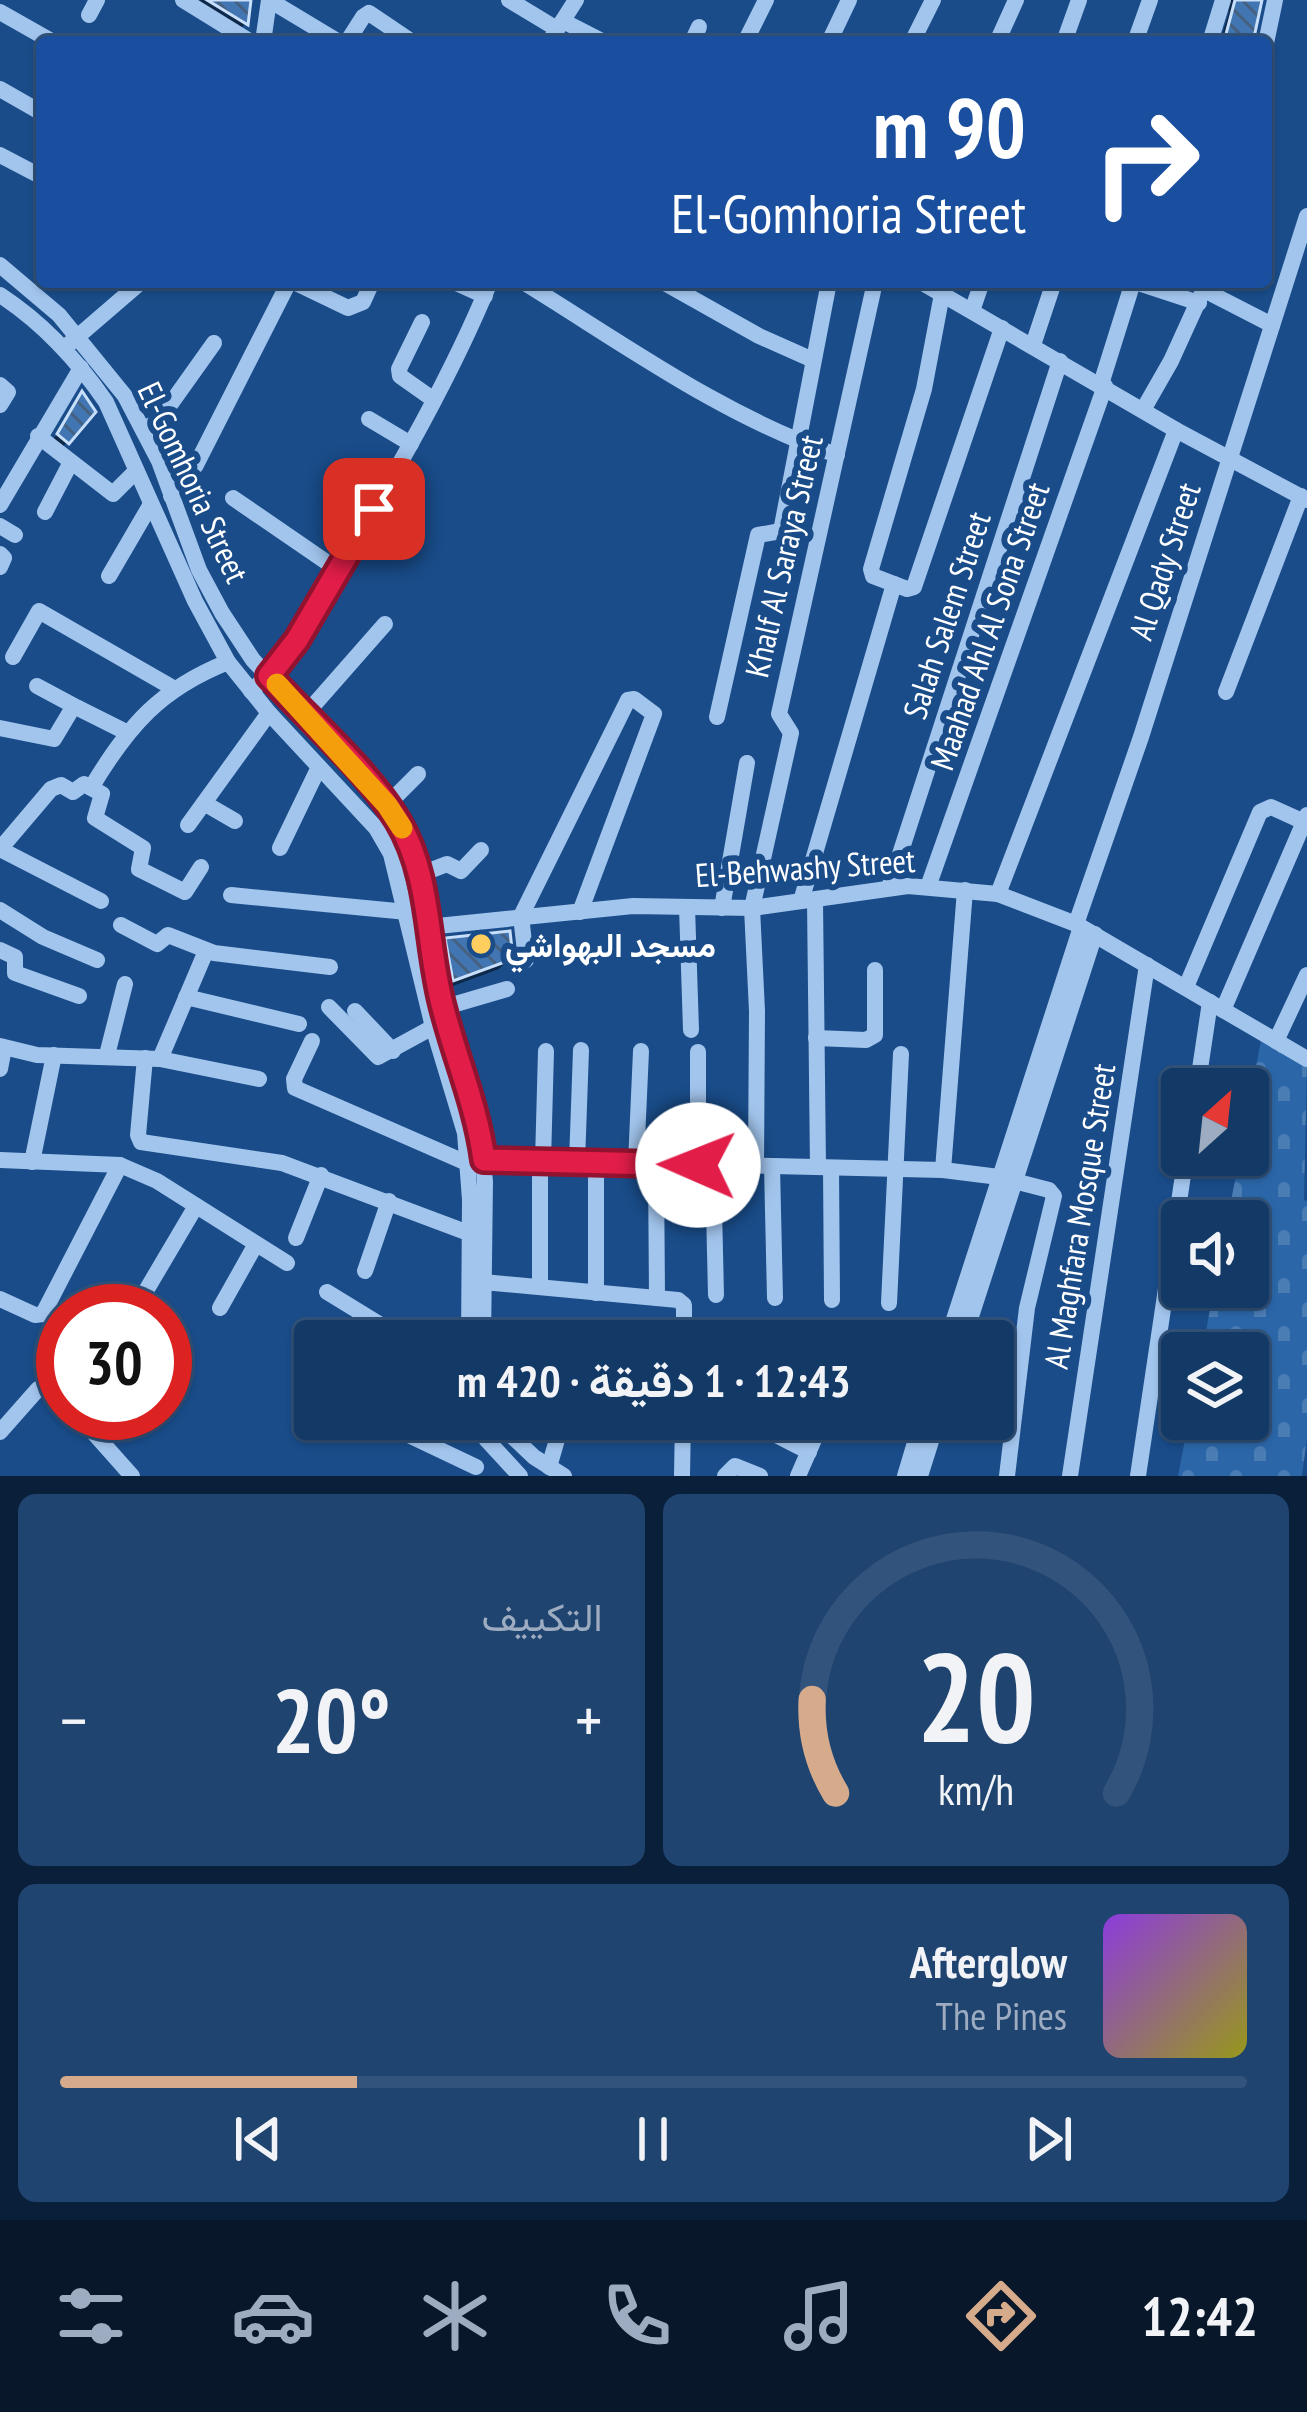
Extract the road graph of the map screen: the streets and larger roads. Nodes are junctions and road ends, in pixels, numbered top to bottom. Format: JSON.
{"nodes":[{"id":1,"x":183,"y":0,"type":"edge"},
{"id":2,"x":269,"y":0,"type":"edge"},
{"id":3,"x":509,"y":0,"type":"edge"},
{"id":4,"x":576,"y":0,"type":"edge"},
{"id":5,"x":766,"y":0,"type":"edge"},
{"id":6,"x":849,"y":0,"type":"edge"},
{"id":7,"x":933,"y":0,"type":"edge"},
{"id":8,"x":1016,"y":0,"type":"edge"},
{"id":9,"x":1078,"y":0,"type":"edge"},
{"id":10,"x":1150,"y":0,"type":"edge"},
{"id":11,"x":1223,"y":0,"type":"edge"},
{"id":12,"x":1275,"y":0,"type":"edge"},
{"id":13,"x":0,"y":13,"type":"edge"},
{"id":14,"x":556,"y":31,"type":"edge"},
{"id":15,"x":42,"y":36,"type":"edge"},
{"id":16,"x":241,"y":36,"type":"edge"},
{"id":17,"x":264,"y":36,"type":"edge"},
{"id":18,"x":332,"y":36,"type":"edge"},
{"id":19,"x":348,"y":36,"type":"edge"},
{"id":20,"x":403,"y":36,"type":"edge"},
{"id":21,"x":748,"y":36,"type":"edge"},
{"id":22,"x":832,"y":36,"type":"edge"},
{"id":23,"x":915,"y":36,"type":"edge"},
{"id":24,"x":1000,"y":36,"type":"edge"},
{"id":25,"x":1066,"y":36,"type":"edge"},
{"id":26,"x":1138,"y":36,"type":"edge"},
{"id":27,"x":1212,"y":36,"type":"edge"},
{"id":28,"x":1267,"y":36,"type":"edge"},
{"id":29,"x":0,"y":89,"type":"edge"},
{"id":30,"x":36,"y":110,"type":"edge"},
{"id":31,"x":0,"y":155,"type":"edge"},
{"id":32,"x":36,"y":174,"type":"edge"},
{"id":33,"x":1307,"y":216,"type":"edge"},
{"id":34,"x":1301,"y":258,"type":"edge"},
{"id":35,"x":0,"y":265,"type":"edge"},
{"id":36,"x":134,"y":288,"type":"edge"},
{"id":37,"x":288,"y":288,"type":"edge"},
{"id":38,"x":304,"y":288,"type":"edge"},
{"id":39,"x":369,"y":288,"type":"edge"},
{"id":40,"x":533,"y":288,"type":"edge"},
{"id":41,"x":673,"y":288,"type":"edge"},
{"id":42,"x":828,"y":288,"type":"edge"},
{"id":43,"x":874,"y":288,"type":"edge"},
{"id":44,"x":932,"y":288,"type":"edge"},
{"id":45,"x":980,"y":288,"type":"edge"},
{"id":46,"x":1052,"y":288,"type":"edge"},
{"id":47,"x":1132,"y":288,"type":"edge"},
{"id":48,"x":487,"y":289,"type":"edge"},
{"id":49,"x":1204,"y":292,"type":"edge"},
{"id":50,"x":942,"y":294,"type":"junction"},
{"id":51,"x":0,"y":295,"type":"edge"},
{"id":52,"x":972,"y":311,"type":"junction"},
{"id":53,"x":422,"y":322,"type":"dead end"},
{"id":54,"x":1272,"y":325,"type":"junction"},
{"id":55,"x":1002,"y":328,"type":"junction"},
{"id":56,"x":71,"y":343,"type":"junction"},
{"id":57,"x":214,"y":343,"type":"dead end"},
{"id":58,"x":1033,"y":346,"type":"junction"},
{"id":59,"x":813,"y":360,"type":"junction"},
{"id":60,"x":1060,"y":361,"type":"junction"},
{"id":61,"x":81,"y":368,"type":"junction"},
{"id":62,"x":0,"y":385,"type":"edge"},
{"id":63,"x":1103,"y":385,"type":"junction"},
{"id":64,"x":434,"y":400,"type":"junction"},
{"id":65,"x":0,"y":405,"type":"edge"},
{"id":66,"x":1143,"y":410,"type":"junction"},
{"id":67,"x":369,"y":419,"type":"dead end"},
{"id":68,"x":144,"y":428,"type":"junction"},
{"id":69,"x":1176,"y":430,"type":"junction"},
{"id":70,"x":38,"y":436,"type":"junction"},
{"id":71,"x":798,"y":442,"type":"junction"},
{"id":72,"x":411,"y":444,"type":"junction"},
{"id":73,"x":837,"y":455,"type":"junction"},
{"id":74,"x":1228,"y":455,"type":"junction"},
{"id":75,"x":71,"y":462,"type":"junction"},
{"id":76,"x":136,"y":471,"type":"junction"},
{"id":77,"x":171,"y":496,"type":"junction"},
{"id":78,"x":233,"y":498,"type":"dead end"},
{"id":79,"x":1304,"y":498,"type":"edge"},
{"id":80,"x":151,"y":504,"type":"junction"},
{"id":81,"x":0,"y":505,"type":"edge"},
{"id":82,"x":45,"y":512,"type":"dead end"},
{"id":83,"x":0,"y":554,"type":"edge"},
{"id":84,"x":0,"y":567,"type":"edge"},
{"id":85,"x":338,"y":570,"type":"junction"},
{"id":86,"x":109,"y":576,"type":"dead end"},
{"id":87,"x":894,"y":584,"type":"junction"},
{"id":88,"x":385,"y":624,"type":"dead end"},
{"id":89,"x":13,"y":657,"type":"dead end"},
{"id":90,"x":228,"y":662,"type":"junction"},
{"id":91,"x":269,"y":676,"type":"junction"},
{"id":92,"x":37,"y":686,"type":"dead end"},
{"id":93,"x":172,"y":688,"type":"junction"},
{"id":94,"x":251,"y":692,"type":"junction"},
{"id":95,"x":1226,"y":692,"type":"dead end"},
{"id":96,"x":78,"y":707,"type":"junction"},
{"id":97,"x":268,"y":713,"type":"junction"},
{"id":98,"x":305,"y":715,"type":"junction"},
{"id":99,"x":717,"y":717,"type":"dead end"},
{"id":100,"x":0,"y":728,"type":"edge"},
{"id":101,"x":128,"y":733,"type":"junction"},
{"id":102,"x":747,"y":763,"type":"dead end"},
{"id":103,"x":319,"y":767,"type":"junction"},
{"id":104,"x":418,"y":774,"type":"dead end"},
{"id":105,"x":91,"y":788,"type":"junction"},
{"id":106,"x":204,"y":803,"type":"junction"},
{"id":107,"x":387,"y":805,"type":"junction"},
{"id":108,"x":1306,"y":819,"type":"edge"},
{"id":109,"x":235,"y":820,"type":"dead end"},
{"id":110,"x":188,"y":825,"type":"dead end"},
{"id":111,"x":280,"y":848,"type":"dead end"},
{"id":112,"x":0,"y":849,"type":"edge"},
{"id":113,"x":481,"y":850,"type":"dead end"},
{"id":114,"x":201,"y":867,"type":"dead end"},
{"id":115,"x":421,"y":874,"type":"junction"},
{"id":116,"x":928,"y":886,"type":"junction"},
{"id":117,"x":889,"y":888,"type":"junction"},
{"id":118,"x":964,"y":890,"type":"junction"},
{"id":119,"x":998,"y":894,"type":"junction"},
{"id":120,"x":231,"y":895,"type":"dead end"},
{"id":121,"x":808,"y":900,"type":"junction"},
{"id":122,"x":101,"y":902,"type":"dead end"},
{"id":123,"x":687,"y":907,"type":"junction"},
{"id":124,"x":722,"y":908,"type":"junction"},
{"id":125,"x":752,"y":908,"type":"junction"},
{"id":126,"x":0,"y":910,"type":"edge"},
{"id":127,"x":580,"y":912,"type":"junction"},
{"id":128,"x":521,"y":916,"type":"junction"},
{"id":129,"x":415,"y":923,"type":"junction"},
{"id":130,"x":121,"y":925,"type":"dead end"},
{"id":131,"x":1084,"y":928,"type":"junction"},
{"id":132,"x":0,"y":950,"type":"edge"},
{"id":133,"x":206,"y":951,"type":"junction"},
{"id":134,"x":97,"y":960,"type":"dead end"},
{"id":135,"x":526,"y":960,"type":"dead end"},
{"id":136,"x":1147,"y":965,"type":"junction"},
{"id":137,"x":330,"y":967,"type":"dead end"},
{"id":138,"x":875,"y":970,"type":"dead end"},
{"id":139,"x":1307,"y":975,"type":"edge"},
{"id":140,"x":125,"y":984,"type":"dead end"},
{"id":141,"x":1186,"y":987,"type":"junction"},
{"id":142,"x":507,"y":989,"type":"dead end"},
{"id":143,"x":79,"y":996,"type":"dead end"},
{"id":144,"x":186,"y":997,"type":"junction"},
{"id":145,"x":1217,"y":1006,"type":"junction"},
{"id":146,"x":329,"y":1007,"type":"dead end"},
{"id":147,"x":442,"y":1008,"type":"junction"},
{"id":148,"x":355,"y":1011,"type":"dead end"},
{"id":149,"x":299,"y":1024,"type":"dead end"},
{"id":150,"x":433,"y":1027,"type":"junction"},
{"id":151,"x":692,"y":1030,"type":"dead end"},
{"id":152,"x":816,"y":1038,"type":"junction"},
{"id":153,"x":312,"y":1041,"type":"dead end"},
{"id":154,"x":1276,"y":1041,"type":"junction"},
{"id":155,"x":2,"y":1047,"type":"edge"},
{"id":156,"x":581,"y":1050,"type":"dead end"},
{"id":157,"x":393,"y":1051,"type":"junction"},
{"id":158,"x":546,"y":1051,"type":"dead end"},
{"id":159,"x":640,"y":1052,"type":"dead end"},
{"id":160,"x":698,"y":1052,"type":"dead end"},
{"id":161,"x":901,"y":1054,"type":"dead end"},
{"id":162,"x":54,"y":1055,"type":"junction"},
{"id":163,"x":107,"y":1055,"type":"junction"},
{"id":164,"x":152,"y":1059,"type":"junction"},
{"id":165,"x":1307,"y":1059,"type":"edge"},
{"id":166,"x":1201,"y":1068,"type":"edge"},
{"id":167,"x":0,"y":1069,"type":"edge"},
{"id":168,"x":259,"y":1079,"type":"dead end"},
{"id":169,"x":166,"y":1148,"type":"junction"},
{"id":170,"x":0,"y":1160,"type":"edge"},
{"id":171,"x":541,"y":1161,"type":"junction"},
{"id":172,"x":32,"y":1162,"type":"junction"},
{"id":173,"x":477,"y":1162,"type":"junction"},
{"id":174,"x":586,"y":1162,"type":"junction"},
{"id":175,"x":646,"y":1163,"type":"junction"},
{"id":176,"x":120,"y":1165,"type":"junction"},
{"id":177,"x":705,"y":1165,"type":"junction"},
{"id":178,"x":764,"y":1166,"type":"junction"},
{"id":179,"x":824,"y":1167,"type":"junction"},
{"id":180,"x":897,"y":1169,"type":"junction"},
{"id":181,"x":943,"y":1170,"type":"junction"},
{"id":182,"x":320,"y":1175,"type":"junction"},
{"id":183,"x":1183,"y":1176,"type":"edge"},
{"id":184,"x":1006,"y":1179,"type":"junction"},
{"id":185,"x":157,"y":1181,"type":"junction"},
{"id":186,"x":389,"y":1201,"type":"junction"},
{"id":187,"x":196,"y":1206,"type":"junction"},
{"id":188,"x":471,"y":1234,"type":"junction"},
{"id":189,"x":296,"y":1238,"type":"dead end"},
{"id":190,"x":256,"y":1244,"type":"junction"},
{"id":191,"x":286,"y":1263,"type":"dead end"},
{"id":192,"x":364,"y":1271,"type":"dead end"},
{"id":193,"x":483,"y":1282,"type":"junction"},
{"id":194,"x":150,"y":1284,"type":"edge"},
{"id":195,"x":540,"y":1287,"type":"junction"},
{"id":196,"x":327,"y":1292,"type":"dead end"},
{"id":197,"x":596,"y":1292,"type":"junction"},
{"id":198,"x":716,"y":1295,"type":"dead end"},
{"id":199,"x":657,"y":1298,"type":"junction"},
{"id":200,"x":776,"y":1298,"type":"dead end"},
{"id":201,"x":0,"y":1299,"type":"edge"},
{"id":202,"x":832,"y":1300,"type":"dead end"},
{"id":203,"x":889,"y":1304,"type":"dead end"},
{"id":204,"x":220,"y":1308,"type":"dead end"},
{"id":205,"x":373,"y":1320,"type":"edge"},
{"id":206,"x":480,"y":1320,"type":"edge"},
{"id":207,"x":482,"y":1320,"type":"edge"},
{"id":208,"x":684,"y":1320,"type":"edge"},
{"id":209,"x":954,"y":1320,"type":"edge"},
{"id":210,"x":969,"y":1320,"type":"edge"},
{"id":211,"x":36,"y":1392,"type":"edge"},
{"id":212,"x":0,"y":1432,"type":"edge"},
{"id":213,"x":100,"y":1440,"type":"edge"},
{"id":214,"x":413,"y":1440,"type":"edge"},
{"id":215,"x":479,"y":1440,"type":"edge"},
{"id":216,"x":493,"y":1440,"type":"edge"},
{"id":217,"x":508,"y":1440,"type":"edge"},
{"id":218,"x":560,"y":1440,"type":"edge"},
{"id":219,"x":683,"y":1440,"type":"edge"},
{"id":220,"x":786,"y":1440,"type":"edge"},
{"id":221,"x":814,"y":1440,"type":"edge"},
{"id":222,"x":915,"y":1440,"type":"edge"},
{"id":223,"x":931,"y":1440,"type":"edge"},
{"id":224,"x":809,"y":1452,"type":"junction"},
{"id":225,"x":513,"y":1470,"type":"edge"},
{"id":226,"x":556,"y":1471,"type":"edge"},
{"id":227,"x":472,"y":1473,"type":"edge"},
{"id":228,"x":132,"y":1476,"type":"edge"},
{"id":229,"x":682,"y":1476,"type":"edge"},
{"id":230,"x":724,"y":1476,"type":"edge"},
{"id":231,"x":760,"y":1476,"type":"edge"},
{"id":232,"x":798,"y":1476,"type":"edge"},
{"id":233,"x":905,"y":1476,"type":"edge"},
{"id":234,"x":920,"y":1476,"type":"edge"},
{"id":235,"x":1007,"y":1476,"type":"edge"},
{"id":236,"x":1070,"y":1476,"type":"edge"},
{"id":237,"x":1138,"y":1476,"type":"edge"}],
"edges":[{"from":1,"to":16,"type":"street"},
{"from":2,"to":17,"type":"street"},
{"from":2,"to":18,"type":"street"},
{"from":3,"to":14,"type":"street"},
{"from":4,"to":14,"type":"street"},
{"from":5,"to":21,"type":"street"},
{"from":6,"to":22,"type":"street"},
{"from":7,"to":23,"type":"street"},
{"from":8,"to":24,"type":"street"},
{"from":9,"to":25,"type":"street"},
{"from":10,"to":26,"type":"street"},
{"from":11,"to":27,"type":"street"},
{"from":12,"to":28,"type":"street"},
{"from":13,"to":15,"type":"street"},
{"from":19,"to":20,"type":"street"},
{"from":29,"to":30,"type":"street"},
{"from":31,"to":32,"type":"street"},
{"from":33,"to":34,"type":"street","name":"Al Qady Street"},
{"from":34,"to":54,"type":"street","name":"Al Qady Street"},
{"from":35,"to":56,"type":"street","name":"El-Gomhoria Street"},
{"from":36,"to":56,"type":"street"},
{"from":37,"to":77,"type":"street"},
{"from":38,"to":39,"type":"street"},
{"from":40,"to":71,"type":"street"},
{"from":41,"to":59,"type":"street"},
{"from":42,"to":59,"type":"street"},
{"from":43,"to":73,"type":"street","name":"Khalf Al Saraya Street"},
{"from":44,"to":50,"type":"street"},
{"from":45,"to":52,"type":"street"},
{"from":46,"to":58,"type":"street"},
{"from":47,"to":63,"type":"street","name":"Maahad Ahl Al Sona Street"},
{"from":48,"to":64,"type":"street"},
{"from":49,"to":54,"type":"street"},
{"from":49,"to":66,"type":"street"},
{"from":50,"to":52,"type":"street"},
{"from":50,"to":87,"type":"street"},
{"from":51,"to":56,"type":"street","name":"El-Gomhoria Street"},
{"from":52,"to":55,"type":"street"},
{"from":53,"to":64,"type":"street"},
{"from":54,"to":74,"type":"street","name":"Al Qady Street"},
{"from":55,"to":58,"type":"street"},
{"from":55,"to":87,"type":"street"},
{"from":56,"to":61,"type":"street","name":"El-Gomhoria Street"},
{"from":56,"to":68,"type":"street","name":"El-Gomhoria Street"},
{"from":57,"to":68,"type":"street"},
{"from":58,"to":60,"type":"street"},
{"from":59,"to":71,"type":"street"},
{"from":60,"to":63,"type":"street"},
{"from":60,"to":117,"type":"street","name":"Salah Salem Street"},
{"from":61,"to":70,"type":"street"},
{"from":61,"to":76,"type":"street","name":"El-Gomhoria Street"},
{"from":62,"to":65,"type":"street"},
{"from":63,"to":66,"type":"street"},
{"from":63,"to":116,"type":"street","name":"Maahad Ahl Al Sona Street"},
{"from":64,"to":72,"type":"street"},
{"from":66,"to":69,"type":"street"},
{"from":67,"to":72,"type":"street"},
{"from":68,"to":77,"type":"street","name":"El-Gomhoria Street"},
{"from":69,"to":74,"type":"street"},
{"from":69,"to":119,"type":"street"},
{"from":70,"to":75,"type":"street"},
{"from":70,"to":81,"type":"street"},
{"from":71,"to":73,"type":"street"},
{"from":71,"to":99,"type":"street"},
{"from":72,"to":85,"type":"street"},
{"from":73,"to":125,"type":"street","name":"Khalf Al Saraya Street"},
{"from":74,"to":79,"type":"street"},
{"from":74,"to":131,"type":"street","name":"Al Qady Street"},
{"from":75,"to":76,"type":"street"},
{"from":75,"to":82,"type":"street"},
{"from":76,"to":80,"type":"street","name":"El-Gomhoria Street"},
{"from":77,"to":91,"type":"street","name":"El-Gomhoria Street"},
{"from":78,"to":85,"type":"street"},
{"from":79,"to":95,"type":"street"},
{"from":80,"to":86,"type":"street"},
{"from":80,"to":90,"type":"street","name":"El-Gomhoria Street"},
{"from":83,"to":84,"type":"street"},
{"from":85,"to":91,"type":"street"},
{"from":87,"to":121,"type":"street"},
{"from":88,"to":98,"type":"street"},
{"from":89,"to":93,"type":"street"},
{"from":90,"to":93,"type":"street"},
{"from":90,"to":94,"type":"street","name":"El-Gomhoria Street"},
{"from":91,"to":94,"type":"street"},
{"from":91,"to":98,"type":"street","name":"El-Gomhoria Street"},
{"from":92,"to":96,"type":"street"},
{"from":93,"to":101,"type":"street"},
{"from":94,"to":97,"type":"street","name":"El-Gomhoria Street"},
{"from":96,"to":100,"type":"street"},
{"from":96,"to":101,"type":"street"},
{"from":97,"to":103,"type":"street","name":"El-Gomhoria Street"},
{"from":97,"to":106,"type":"street"},
{"from":98,"to":107,"type":"street","name":"El-Gomhoria Street"},
{"from":101,"to":105,"type":"street"},
{"from":102,"to":124,"type":"street"},
{"from":103,"to":111,"type":"street"},
{"from":103,"to":129,"type":"street","name":"El-Gomhoria Street"},
{"from":104,"to":107,"type":"street"},
{"from":105,"to":112,"type":"street"},
{"from":105,"to":114,"type":"street"},
{"from":106,"to":109,"type":"street"},
{"from":106,"to":110,"type":"street"},
{"from":107,"to":115,"type":"street","name":"El-Gomhoria Street"},
{"from":108,"to":141,"type":"street"},
{"from":108,"to":145,"type":"street"},
{"from":112,"to":122,"type":"street"},
{"from":113,"to":115,"type":"street"},
{"from":115,"to":129,"type":"street","name":"El-Gomhoria Street"},
{"from":116,"to":117,"type":"street","name":"El-Behwashy Street"},
{"from":116,"to":118,"type":"street","name":"El-Behwashy Street"},
{"from":117,"to":121,"type":"street","name":"El-Behwashy Street"},
{"from":118,"to":119,"type":"street","name":"El-Behwashy Street"},
{"from":118,"to":181,"type":"street"},
{"from":119,"to":131,"type":"street","name":"El-Behwashy Street"},
{"from":120,"to":129,"type":"street","name":"El-Behwashy Street"},
{"from":121,"to":125,"type":"street","name":"El-Behwashy Street"},
{"from":121,"to":152,"type":"street"},
{"from":123,"to":124,"type":"street","name":"El-Behwashy Street"},
{"from":123,"to":127,"type":"street","name":"El-Behwashy Street"},
{"from":123,"to":151,"type":"street"},
{"from":124,"to":125,"type":"street","name":"El-Behwashy Street"},
{"from":125,"to":178,"type":"street","name":"Khalf Al Saraya Street"},
{"from":126,"to":134,"type":"street"},
{"from":127,"to":128,"type":"street","name":"El-Behwashy Street"},
{"from":127,"to":128,"type":"street"},
{"from":128,"to":129,"type":"street","name":"El-Behwashy Street"},
{"from":128,"to":135,"type":"street"},
{"from":129,"to":147,"type":"street","name":"El-Gomhoria Street"},
{"from":129,"to":150,"type":"street","name":"El-Gomhoria Street"},
{"from":130,"to":133,"type":"street"},
{"from":131,"to":136,"type":"street","name":"El-Behwashy Street"},
{"from":131,"to":184,"type":"street","name":"Al Qady Street"},
{"from":132,"to":143,"type":"street"},
{"from":133,"to":137,"type":"street"},
{"from":133,"to":144,"type":"street"},
{"from":136,"to":141,"type":"street","name":"El-Behwashy Street"},
{"from":136,"to":236,"type":"street","name":"Al Maghfara Mosque Street"},
{"from":138,"to":152,"type":"street"},
{"from":139,"to":154,"type":"street"},
{"from":140,"to":163,"type":"street"},
{"from":141,"to":145,"type":"street","name":"El-Behwashy Street"},
{"from":142,"to":147,"type":"street"},
{"from":144,"to":149,"type":"street"},
{"from":144,"to":164,"type":"street"},
{"from":145,"to":154,"type":"street","name":"El-Behwashy Street"},
{"from":145,"to":166,"type":"street"},
{"from":146,"to":157,"type":"street"},
{"from":147,"to":173,"type":"street","name":"El-Gomhoria Street"},
{"from":148,"to":157,"type":"street"},
{"from":150,"to":157,"type":"street"},
{"from":150,"to":173,"type":"street","name":"El-Gomhoria Street"},
{"from":152,"to":179,"type":"street"},
{"from":153,"to":173,"type":"street"},
{"from":154,"to":165,"type":"street","name":"El-Behwashy Street"},
{"from":155,"to":162,"type":"street"},
{"from":155,"to":167,"type":"street"},
{"from":156,"to":174,"type":"street"},
{"from":158,"to":171,"type":"street"},
{"from":159,"to":175,"type":"street"},
{"from":160,"to":177,"type":"street"},
{"from":161,"to":180,"type":"street"},
{"from":162,"to":163,"type":"street"},
{"from":162,"to":172,"type":"street"},
{"from":163,"to":164,"type":"street"},
{"from":164,"to":168,"type":"street"},
{"from":164,"to":169,"type":"street"},
{"from":169,"to":182,"type":"street"},
{"from":169,"to":185,"type":"street"},
{"from":170,"to":172,"type":"street"},
{"from":171,"to":173,"type":"street"},
{"from":171,"to":174,"type":"street"},
{"from":171,"to":195,"type":"street"},
{"from":172,"to":176,"type":"street"},
{"from":173,"to":188,"type":"street","name":"El-Gomhoria Street"},
{"from":173,"to":193,"type":"street","name":"El-Gomhoria Street"},
{"from":174,"to":175,"type":"street"},
{"from":174,"to":197,"type":"street"},
{"from":175,"to":177,"type":"street"},
{"from":175,"to":199,"type":"street"},
{"from":176,"to":185,"type":"street"},
{"from":176,"to":201,"type":"street"},
{"from":177,"to":178,"type":"street"},
{"from":177,"to":198,"type":"street"},
{"from":178,"to":179,"type":"street"},
{"from":178,"to":200,"type":"street","name":"Khalf Al Saraya Street"},
{"from":179,"to":180,"type":"street"},
{"from":179,"to":202,"type":"street"},
{"from":180,"to":181,"type":"street"},
{"from":180,"to":203,"type":"street"},
{"from":181,"to":184,"type":"street"},
{"from":182,"to":186,"type":"street"},
{"from":182,"to":189,"type":"street"},
{"from":183,"to":237,"type":"street"},
{"from":184,"to":209,"type":"street"},
{"from":184,"to":210,"type":"street"},
{"from":184,"to":235,"type":"street"},
{"from":185,"to":187,"type":"street"},
{"from":186,"to":188,"type":"street"},
{"from":186,"to":192,"type":"street"},
{"from":187,"to":190,"type":"street"},
{"from":187,"to":194,"type":"street"},
{"from":188,"to":206,"type":"street","name":"El-Gomhoria Street"},
{"from":190,"to":191,"type":"street"},
{"from":190,"to":204,"type":"street"},
{"from":193,"to":195,"type":"street"},
{"from":193,"to":207,"type":"street","name":"El-Gomhoria Street"},
{"from":195,"to":197,"type":"street"},
{"from":196,"to":205,"type":"street"},
{"from":197,"to":199,"type":"street"},
{"from":199,"to":208,"type":"street"},
{"from":211,"to":212,"type":"street"},
{"from":213,"to":228,"type":"street"},
{"from":214,"to":227,"type":"street"},
{"from":215,"to":227,"type":"street"},
{"from":216,"to":225,"type":"street"},
{"from":217,"to":226,"type":"street"},
{"from":218,"to":226,"type":"street"},
{"from":219,"to":229,"type":"street"},
{"from":220,"to":224,"type":"street"},
{"from":221,"to":224,"type":"street"},
{"from":222,"to":233,"type":"street"},
{"from":223,"to":234,"type":"street"},
{"from":224,"to":232,"type":"street"},
{"from":225,"to":227,"type":"street"},
{"from":230,"to":231,"type":"street"}]}
